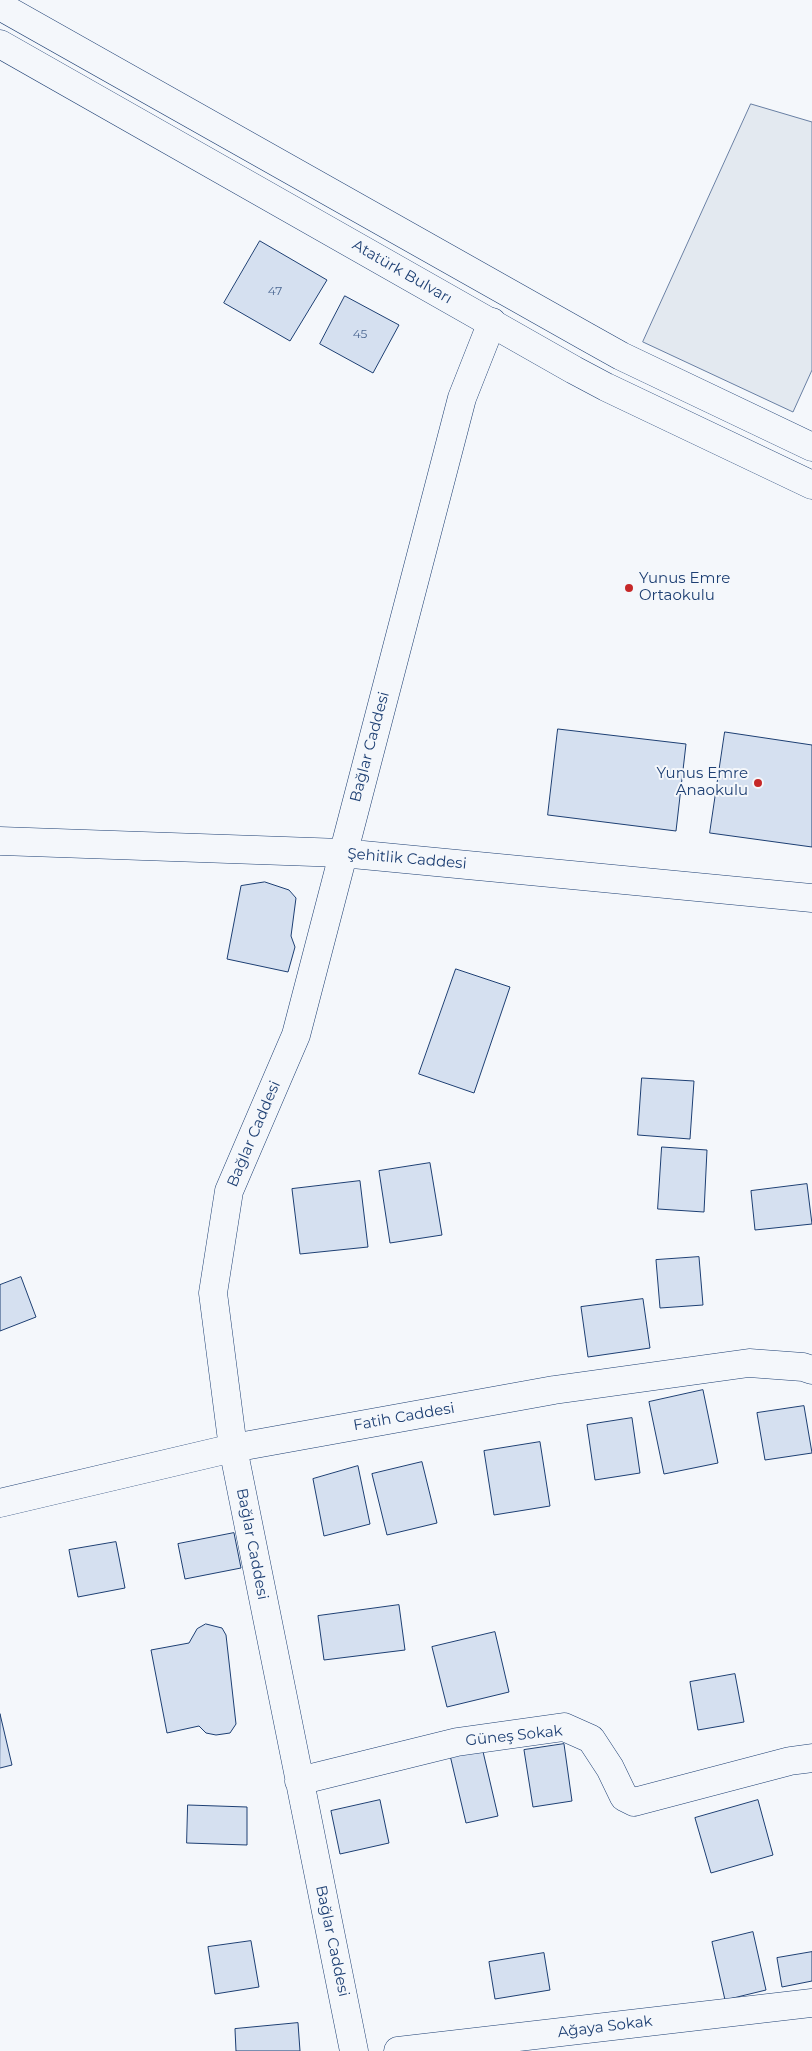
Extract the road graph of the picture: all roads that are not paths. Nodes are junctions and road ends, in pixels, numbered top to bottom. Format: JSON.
{"nodes":[{"id":1,"x":0,"y":6,"type":"edge"},
{"id":2,"x":0,"y":44,"type":"edge"},
{"id":3,"x":492,"y":322,"type":"junction"},
{"id":4,"x":812,"y":447,"type":"edge"},
{"id":5,"x":812,"y":485,"type":"edge"},
{"id":6,"x":0,"y":841,"type":"edge"},
{"id":7,"x":342,"y":853,"type":"junction"},
{"id":8,"x":812,"y":898,"type":"edge"},
{"id":9,"x":812,"y":1370,"type":"edge"},
{"id":10,"x":233,"y":1448,"type":"junction"},
{"id":11,"x":0,"y":1503,"type":"edge"},
{"id":12,"x":812,"y":1758,"type":"edge"},
{"id":13,"x":299,"y":1781,"type":"junction"},
{"id":14,"x":812,"y":2003,"type":"edge"},
{"id":15,"x":354,"y":2051,"type":"edge"},
{"id":16,"x":398,"y":2051,"type":"edge"}],
"edges":[{"from":1,"to":4,"type":"street"},
{"from":2,"to":3,"type":"street","name":"Atatürk Bulvarı"},
{"from":3,"to":5,"type":"street","name":"Atatürk Bulvarı"},
{"from":3,"to":7,"type":"street","name":"Bağlar Caddesi"},
{"from":6,"to":7,"type":"street","name":"Şehitlik Caddesi"},
{"from":7,"to":8,"type":"street","name":"Şehitlik Caddesi"},
{"from":7,"to":10,"type":"street","name":"Bağlar Caddesi"},
{"from":9,"to":10,"type":"street","name":"Fatih Caddesi"},
{"from":10,"to":11,"type":"street","name":"Fatih Caddesi"},
{"from":10,"to":13,"type":"street","name":"Bağlar Caddesi"},
{"from":12,"to":13,"type":"street","name":"Güneş Sokak"},
{"from":13,"to":15,"type":"street","name":"Bağlar Caddesi"},
{"from":14,"to":16,"type":"street","name":"Ağaya Sokak"}]}
